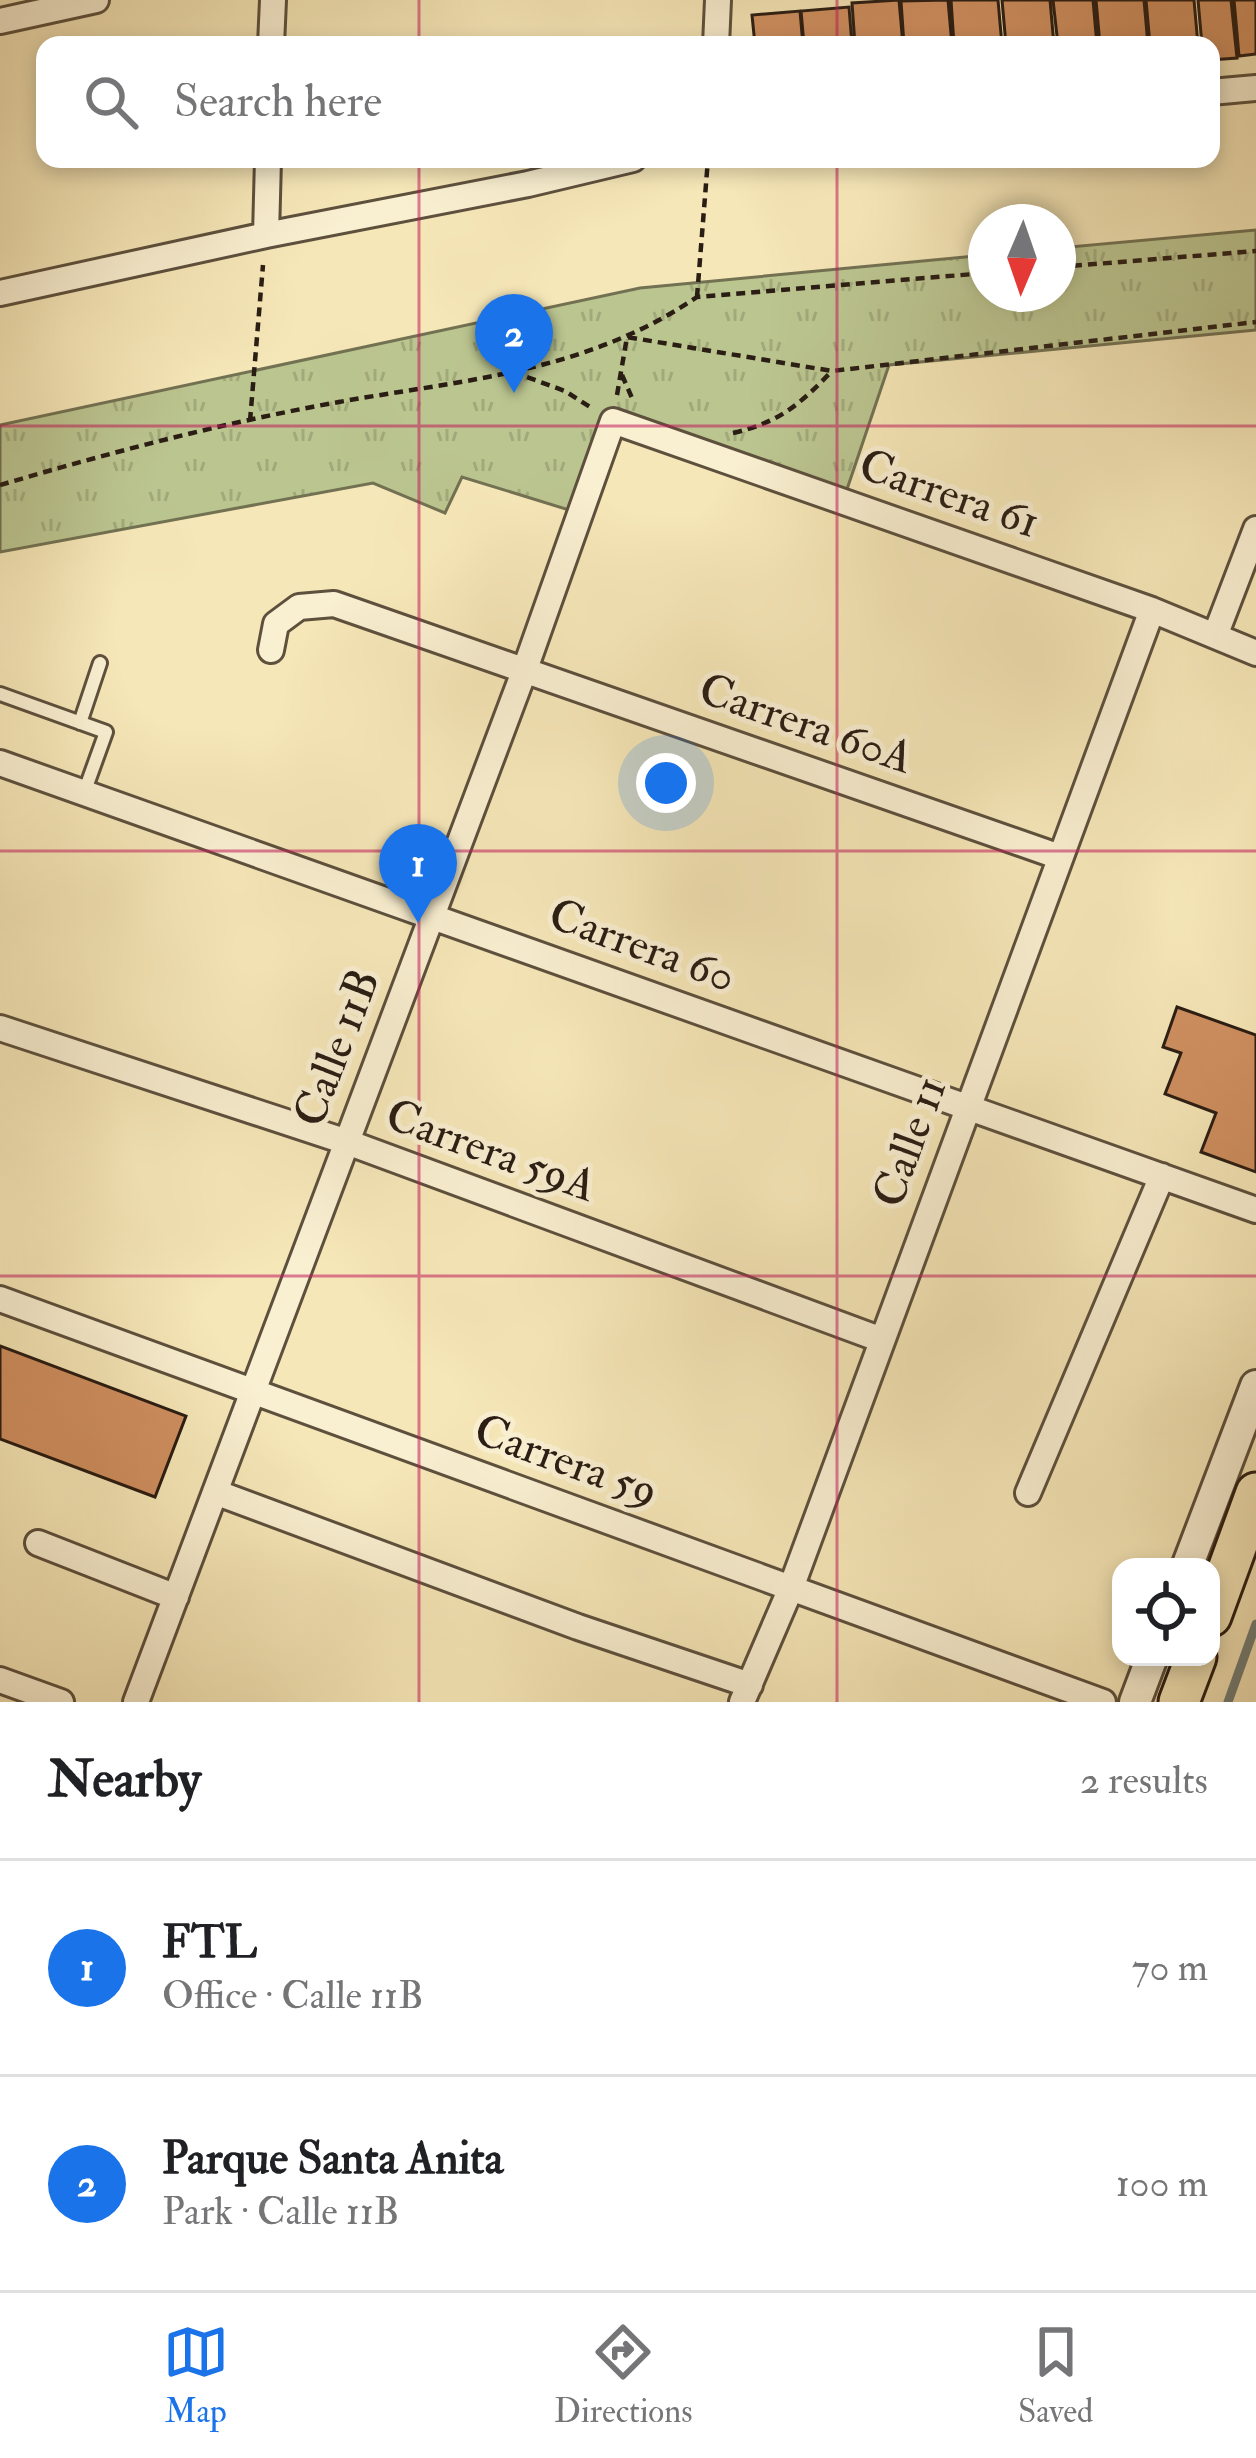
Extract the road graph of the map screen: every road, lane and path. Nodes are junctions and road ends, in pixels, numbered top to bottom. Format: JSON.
{"nodes":[{"id":1,"x":97,"y":0,"type":"edge"},
{"id":2,"x":272,"y":0,"type":"edge"},
{"id":3,"x":718,"y":0,"type":"edge"},
{"id":4,"x":0,"y":21,"type":"edge"},
{"id":5,"x":271,"y":36,"type":"edge"},
{"id":6,"x":716,"y":36,"type":"edge"},
{"id":7,"x":1256,"y":88,"type":"edge"},
{"id":8,"x":1220,"y":91,"type":"edge"},
{"id":9,"x":268,"y":168,"type":"edge"},
{"id":10,"x":595,"y":168,"type":"edge"},
{"id":11,"x":707,"y":168,"type":"edge"},
{"id":12,"x":266,"y":235,"type":"junction"},
{"id":13,"x":1256,"y":251,"type":"edge"},
{"id":14,"x":1076,"y":266,"type":"edge"},
{"id":15,"x":968,"y":274,"type":"edge"},
{"id":16,"x":0,"y":293,"type":"edge"},
{"id":17,"x":697,"y":297,"type":"junction"},
{"id":18,"x":1256,"y":322,"type":"edge"},
{"id":19,"x":627,"y":337,"type":"junction"},
{"id":20,"x":832,"y":371,"type":"junction"},
{"id":21,"x":513,"y":372,"type":"junction"},
{"id":22,"x":621,"y":373,"type":"junction"},
{"id":23,"x":643,"y":409,"type":"dead end"},
{"id":24,"x":250,"y":421,"type":"junction"},
{"id":25,"x":613,"y":421,"type":"junction"},
{"id":26,"x":729,"y":434,"type":"dead end"},
{"id":27,"x":0,"y":485,"type":"edge"},
{"id":28,"x":1256,"y":529,"type":"edge"},
{"id":29,"x":1152,"y":610,"type":"junction"},
{"id":30,"x":1215,"y":636,"type":"junction"},
{"id":31,"x":271,"y":650,"type":"dead end"},
{"id":32,"x":1256,"y":652,"type":"edge"},
{"id":33,"x":100,"y":663,"type":"dead end"},
{"id":34,"x":525,"y":669,"type":"junction"},
{"id":35,"x":0,"y":694,"type":"edge"},
{"id":36,"x":80,"y":723,"type":"junction"},
{"id":37,"x":0,"y":763,"type":"edge"},
{"id":38,"x":84,"y":793,"type":"junction"},
{"id":39,"x":1060,"y":857,"type":"junction"},
{"id":40,"x":432,"y":916,"type":"junction"},
{"id":41,"x":0,"y":1028,"type":"edge"},
{"id":42,"x":967,"y":1107,"type":"junction"},
{"id":43,"x":346,"y":1142,"type":"junction"},
{"id":44,"x":1162,"y":1175,"type":"junction"},
{"id":45,"x":1256,"y":1210,"type":"edge"},
{"id":46,"x":0,"y":1299,"type":"edge"},
{"id":47,"x":882,"y":1340,"type":"junction"},
{"id":48,"x":1256,"y":1386,"type":"edge"},
{"id":49,"x":253,"y":1392,"type":"junction"},
{"id":50,"x":215,"y":1492,"type":"junction"},
{"id":51,"x":1028,"y":1493,"type":"dead end"},
{"id":52,"x":1256,"y":1493,"type":"edge"},
{"id":53,"x":38,"y":1543,"type":"dead end"},
{"id":54,"x":1189,"y":1558,"type":"edge"},
{"id":55,"x":791,"y":1588,"type":"junction"},
{"id":56,"x":1220,"y":1591,"type":"edge"},
{"id":57,"x":176,"y":1597,"type":"junction"},
{"id":58,"x":1149,"y":1666,"type":"edge"},
{"id":59,"x":1193,"y":1666,"type":"edge"},
{"id":60,"x":0,"y":1680,"type":"edge"},
{"id":61,"x":746,"y":1693,"type":"edge"},
{"id":62,"x":61,"y":1702,"type":"edge"},
{"id":63,"x":136,"y":1702,"type":"edge"},
{"id":64,"x":1102,"y":1702,"type":"edge"},
{"id":65,"x":1135,"y":1702,"type":"edge"},
{"id":66,"x":1180,"y":1702,"type":"edge"}],
"edges":[{"from":1,"to":4,"type":"street"},
{"from":2,"to":5,"type":"street"},
{"from":3,"to":6,"type":"street"},
{"from":7,"to":8,"type":"street"},
{"from":9,"to":12,"type":"street"},
{"from":10,"to":12,"type":"street"},
{"from":11,"to":17,"type":"path"},
{"from":12,"to":16,"type":"street"},
{"from":12,"to":24,"type":"path"},
{"from":13,"to":14,"type":"path"},
{"from":15,"to":17,"type":"path"},
{"from":17,"to":19,"type":"path"},
{"from":18,"to":20,"type":"path"},
{"from":19,"to":20,"type":"path"},
{"from":19,"to":21,"type":"path"},
{"from":19,"to":22,"type":"path"},
{"from":20,"to":26,"type":"path"},
{"from":21,"to":24,"type":"path"},
{"from":21,"to":25,"type":"path"},
{"from":22,"to":23,"type":"path"},
{"from":22,"to":25,"type":"path"},
{"from":24,"to":27,"type":"path"},
{"from":25,"to":29,"type":"street","name":"Carrera 61"},
{"from":25,"to":34,"type":"street","name":"Calle 11B"},
{"from":28,"to":30,"type":"street"},
{"from":29,"to":30,"type":"street","name":"Carrera 61"},
{"from":29,"to":39,"type":"street","name":"Calle 11"},
{"from":30,"to":32,"type":"street","name":"Carrera 61"},
{"from":31,"to":34,"type":"street","name":"Carrera 60A"},
{"from":33,"to":36,"type":"lane"},
{"from":34,"to":39,"type":"street","name":"Carrera 60A"},
{"from":34,"to":40,"type":"street","name":"Calle 11B"},
{"from":35,"to":36,"type":"lane"},
{"from":36,"to":38,"type":"lane"},
{"from":37,"to":38,"type":"street","name":"Carrera 60"},
{"from":38,"to":40,"type":"street","name":"Carrera 60"},
{"from":39,"to":42,"type":"street","name":"Calle 11"},
{"from":40,"to":42,"type":"street","name":"Carrera 60"},
{"from":40,"to":43,"type":"street","name":"Calle 11B"},
{"from":41,"to":43,"type":"street","name":"Carrera 59A"},
{"from":42,"to":44,"type":"street","name":"Carrera 60"},
{"from":42,"to":47,"type":"street","name":"Calle 11"},
{"from":43,"to":47,"type":"street","name":"Carrera 59A"},
{"from":43,"to":49,"type":"street","name":"Calle 11B"},
{"from":44,"to":45,"type":"street","name":"Carrera 60"},
{"from":44,"to":51,"type":"street"},
{"from":46,"to":49,"type":"street","name":"Carrera 59"},
{"from":47,"to":55,"type":"street","name":"Calle 11"},
{"from":48,"to":54,"type":"street"},
{"from":49,"to":50,"type":"street","name":"Calle 11B"},
{"from":49,"to":55,"type":"street","name":"Carrera 59"},
{"from":50,"to":57,"type":"street","name":"Calle 11B"},
{"from":50,"to":61,"type":"street"},
{"from":52,"to":56,"type":"main road"},
{"from":53,"to":57,"type":"street"},
{"from":55,"to":61,"type":"street","name":"Calle 11"},
{"from":55,"to":64,"type":"street","name":"Carrera 59"},
{"from":57,"to":63,"type":"street","name":"Calle 11B"},
{"from":58,"to":65,"type":"street"},
{"from":59,"to":66,"type":"main road"},
{"from":60,"to":62,"type":"street"}]}
